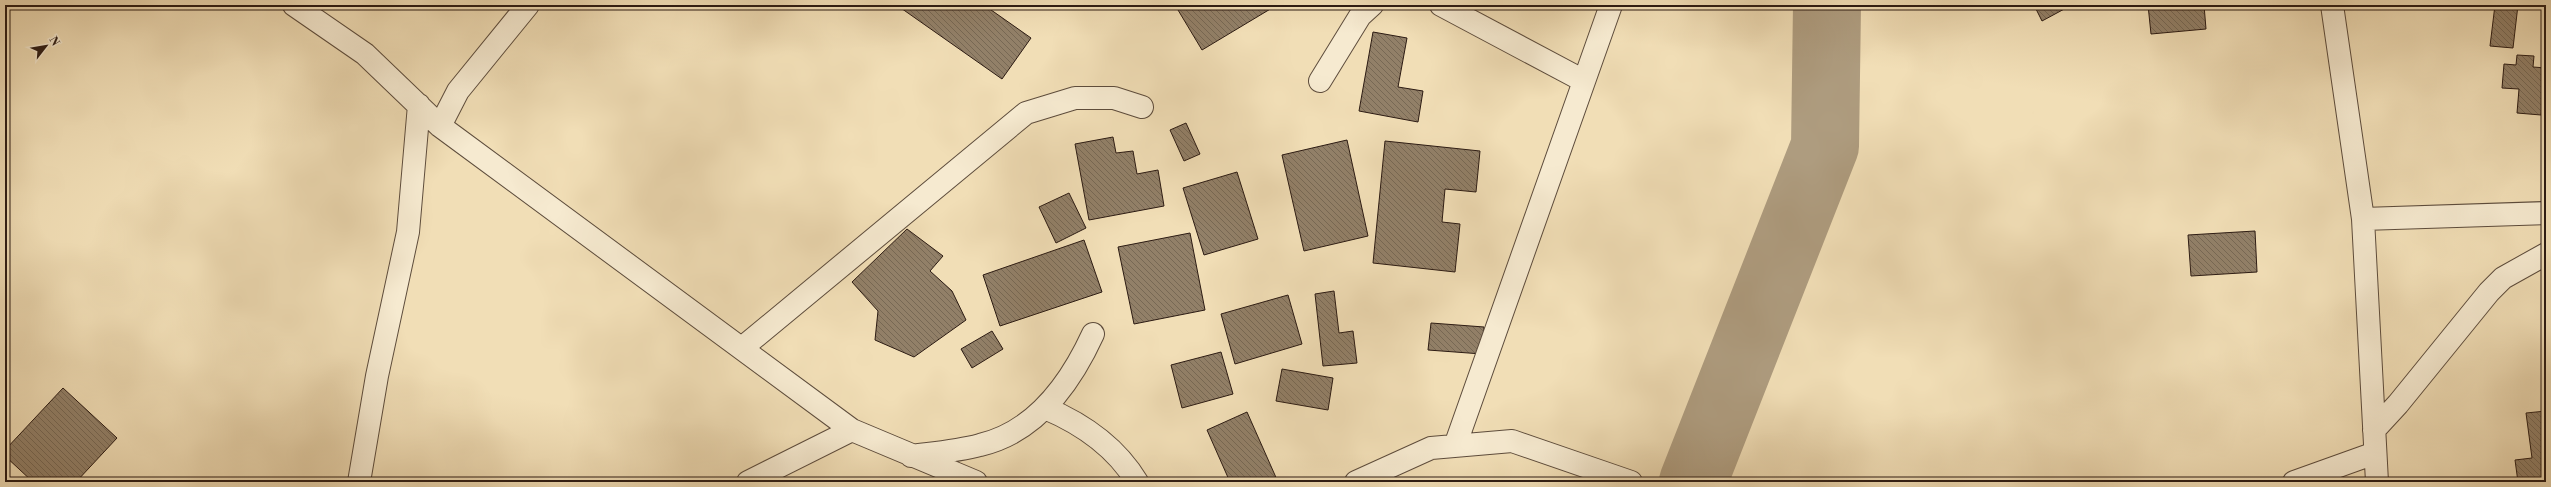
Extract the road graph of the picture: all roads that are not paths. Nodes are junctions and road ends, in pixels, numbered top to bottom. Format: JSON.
{"nodes":[{"id":1,"x":294,"y":5,"type":"edge"},
{"id":2,"x":528,"y":5,"type":"edge"},
{"id":3,"x":1372,"y":5,"type":"edge"},
{"id":4,"x":1441,"y":5,"type":"edge"},
{"id":5,"x":1611,"y":5,"type":"edge"},
{"id":6,"x":2332,"y":5,"type":"edge"},
{"id":7,"x":1320,"y":80,"type":"dead end"},
{"id":8,"x":1584,"y":81,"type":"junction"},
{"id":9,"x":418,"y":105,"type":"junction"},
{"id":10,"x":1142,"y":107,"type":"dead end"},
{"id":11,"x":440,"y":126,"type":"junction"},
{"id":12,"x":2546,"y":213,"type":"edge"},
{"id":13,"x":2363,"y":220,"type":"junction"},
{"id":14,"x":2546,"y":254,"type":"edge"},
{"id":15,"x":1094,"y":334,"type":"dead end"},
{"id":16,"x":742,"y":348,"type":"junction"},
{"id":17,"x":1045,"y":408,"type":"junction"},
{"id":18,"x":852,"y":430,"type":"junction"},
{"id":19,"x":2374,"y":430,"type":"junction"},
{"id":20,"x":1455,"y":446,"type":"junction"},
{"id":21,"x":2376,"y":453,"type":"junction"},
{"id":22,"x":910,"y":456,"type":"junction"},
{"id":23,"x":360,"y":482,"type":"edge"},
{"id":24,"x":748,"y":482,"type":"edge"},
{"id":25,"x":976,"y":482,"type":"edge"},
{"id":26,"x":1137,"y":482,"type":"edge"},
{"id":27,"x":1356,"y":482,"type":"edge"},
{"id":28,"x":1631,"y":482,"type":"edge"},
{"id":29,"x":2294,"y":482,"type":"edge"},
{"id":30,"x":2377,"y":482,"type":"edge"}],
"edges":[{"from":1,"to":9,"type":"street"},
{"from":2,"to":11,"type":"street"},
{"from":3,"to":7,"type":"street"},
{"from":4,"to":8,"type":"street"},
{"from":5,"to":8,"type":"street"},
{"from":6,"to":13,"type":"street"},
{"from":8,"to":20,"type":"street"},
{"from":9,"to":11,"type":"street"},
{"from":9,"to":23,"type":"street"},
{"from":10,"to":16,"type":"street"},
{"from":11,"to":16,"type":"street"},
{"from":12,"to":13,"type":"street"},
{"from":13,"to":19,"type":"street"},
{"from":14,"to":19,"type":"street"},
{"from":15,"to":17,"type":"street"},
{"from":16,"to":18,"type":"street"},
{"from":17,"to":22,"type":"street"},
{"from":17,"to":26,"type":"street"},
{"from":18,"to":22,"type":"street"},
{"from":18,"to":24,"type":"street"},
{"from":19,"to":21,"type":"street"},
{"from":20,"to":27,"type":"street"},
{"from":20,"to":28,"type":"street"},
{"from":21,"to":29,"type":"street"},
{"from":21,"to":30,"type":"street"},
{"from":22,"to":25,"type":"street"}]}
